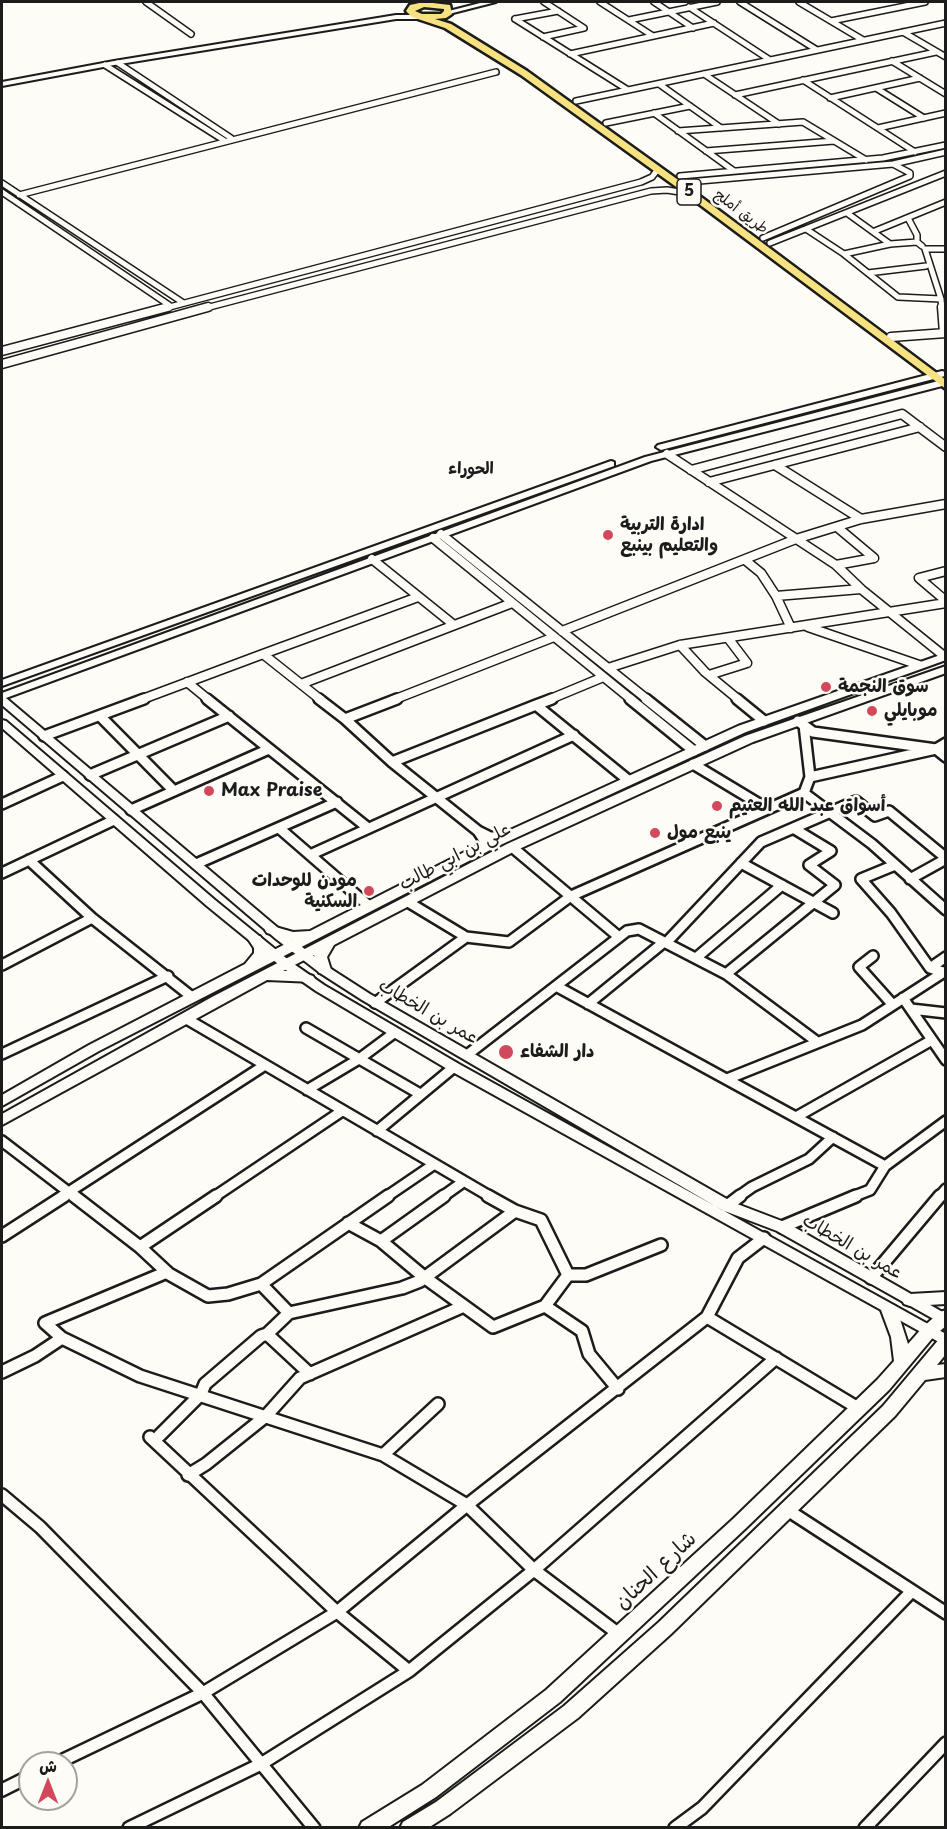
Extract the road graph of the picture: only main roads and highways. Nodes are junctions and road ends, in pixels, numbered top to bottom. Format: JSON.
{"nodes":[{"id":1,"x":472,"y":2,"type":"edge"},
{"id":2,"x":492,"y":2,"type":"edge"},
{"id":3,"x":434,"y":3,"type":"edge"},
{"id":4,"x":408,"y":5,"type":"edge"},
{"id":5,"x":449,"y":12,"type":"junction"},
{"id":6,"x":420,"y":17,"type":"junction"},
{"id":7,"x":528,"y":72,"type":"junction"},
{"id":8,"x":2,"y":80,"type":"edge"},
{"id":9,"x":2,"y":84,"type":"edge"},
{"id":10,"x":942,"y":379,"type":"edge"},
{"id":11,"x":945,"y":660,"type":"edge"},
{"id":12,"x":697,"y":754,"type":"junction"},
{"id":13,"x":508,"y":842,"type":"junction"},
{"id":14,"x":272,"y":930,"type":"road end"},
{"id":15,"x":316,"y":933,"type":"junction"},
{"id":16,"x":255,"y":939,"type":"road end"},
{"id":17,"x":328,"y":944,"type":"junction"},
{"id":18,"x":249,"y":968,"type":"junction"},
{"id":19,"x":324,"y":970,"type":"road end"},
{"id":20,"x":261,"y":978,"type":"junction"},
{"id":21,"x":308,"y":980,"type":"road end"},
{"id":22,"x":2,"y":1101,"type":"edge"},
{"id":23,"x":2,"y":1120,"type":"edge"},
{"id":24,"x":945,"y":1298,"type":"edge"},
{"id":25,"x":910,"y":1300,"type":"road end"},
{"id":26,"x":889,"y":1310,"type":"road end"},
{"id":27,"x":941,"y":1322,"type":"edge"},
{"id":28,"x":945,"y":1341,"type":"edge"},
{"id":29,"x":902,"y":1361,"type":"junction"},
{"id":30,"x":945,"y":1370,"type":"edge"},
{"id":31,"x":919,"y":1374,"type":"junction"},
{"id":32,"x":369,"y":1827,"type":"edge"},
{"id":33,"x":410,"y":1827,"type":"edge"}],
"edges":[{"from":1,"to":3,"type":"main road"},
{"from":2,"to":5,"type":"main road"},
{"from":3,"to":4,"type":"highway"},
{"from":3,"to":5,"type":"highway","name":"طريق أملج","number":"5"},
{"from":4,"to":6,"type":"highway","name":"طريق أملج","number":"5"},
{"from":4,"to":8,"type":"main road"},
{"from":5,"to":6,"type":"highway"},
{"from":5,"to":7,"type":"highway","name":"طريق أملج","number":"5"},
{"from":6,"to":7,"type":"highway","name":"طريق أملج","number":"5"},
{"from":6,"to":9,"type":"main road"},
{"from":7,"to":10,"type":"highway","name":"طريق أملج","number":"5"},
{"from":7,"to":10,"type":"highway","name":"طريق أملج","number":"5"},
{"from":11,"to":12,"type":"main road","name":"علي بن ابي طالب"},
{"from":11,"to":12,"type":"main road","name":"علي بن ابي طالب"},
{"from":12,"to":13,"type":"main road","name":"علي بن ابي طالب"},
{"from":12,"to":13,"type":"main road","name":"علي بن ابي طالب"},
{"from":13,"to":15,"type":"main road","name":"علي بن ابي طالب"},
{"from":13,"to":17,"type":"main road","name":"علي بن ابي طالب"},
{"from":14,"to":15,"type":"main road"},
{"from":15,"to":18,"type":"main road","name":"علي بن ابي طالب"},
{"from":16,"to":18,"type":"main road"},
{"from":17,"to":19,"type":"main road"},
{"from":17,"to":20,"type":"main road","name":"علي بن ابي طالب"},
{"from":18,"to":22,"type":"main road","name":"علي بن ابي طالب"},
{"from":20,"to":21,"type":"main road"},
{"from":20,"to":23,"type":"main road","name":"علي بن ابي طالب"},
{"from":24,"to":25,"type":"main road"},
{"from":26,"to":29,"type":"main road"},
{"from":27,"to":29,"type":"main road","name":"شارع الحنان"},
{"from":28,"to":31,"type":"main road"},
{"from":29,"to":32,"type":"main road","name":"شارع الحنان"},
{"from":30,"to":31,"type":"main road"},
{"from":31,"to":33,"type":"main road"}]}
